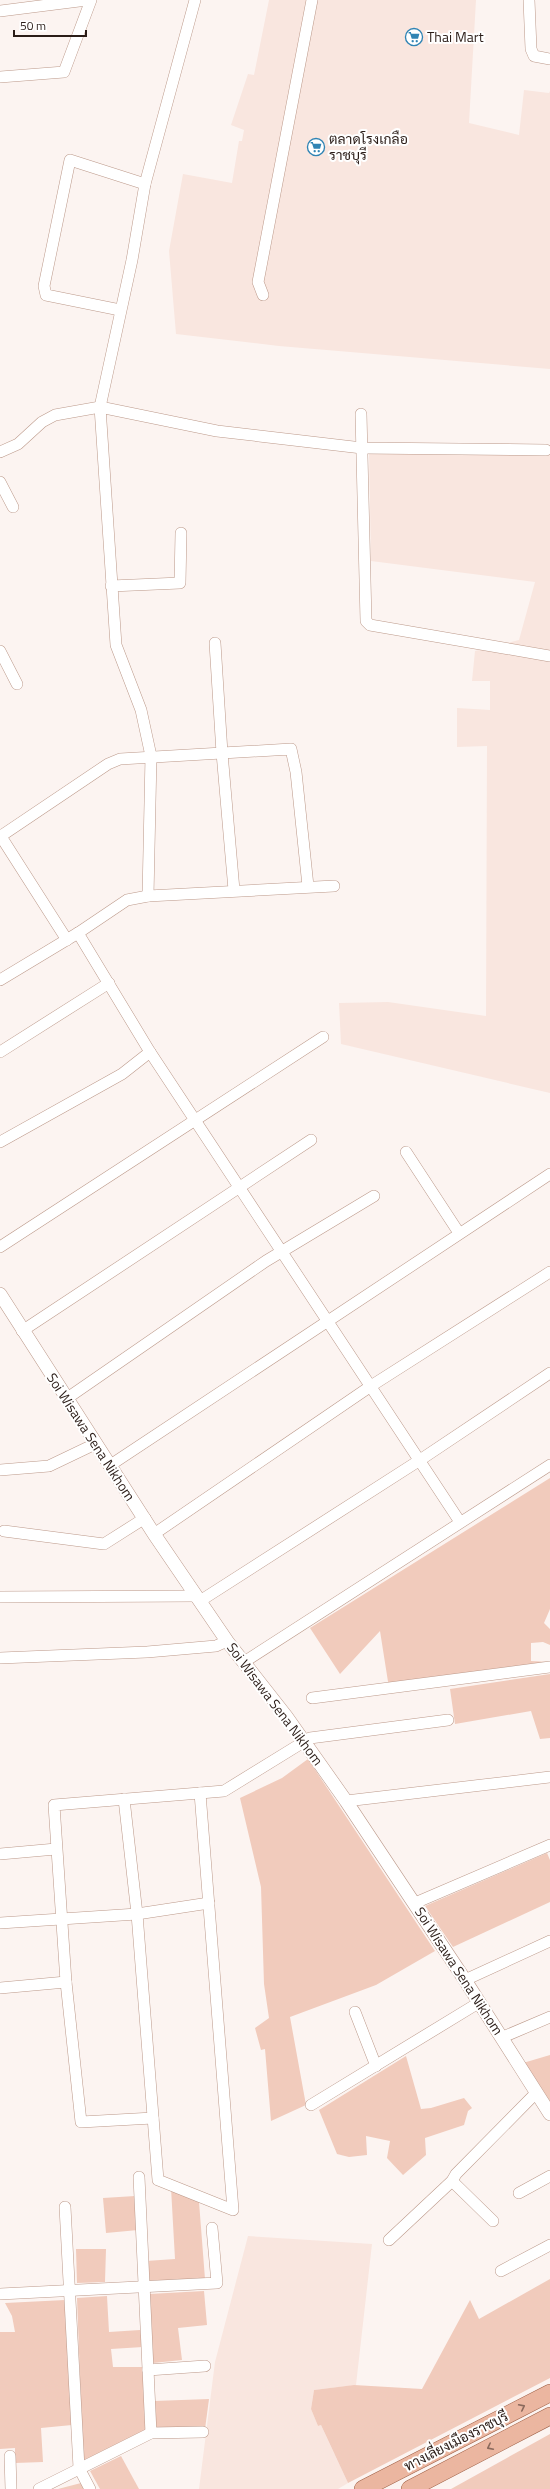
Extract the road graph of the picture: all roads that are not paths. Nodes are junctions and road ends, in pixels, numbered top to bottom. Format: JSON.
{"nodes":[{"id":1,"x":87,"y":0,"type":"edge"},
{"id":2,"x":91,"y":0,"type":"edge"},
{"id":3,"x":195,"y":0,"type":"edge"},
{"id":4,"x":312,"y":0,"type":"edge"},
{"id":5,"x":529,"y":0,"type":"edge"},
{"id":6,"x":0,"y":11,"type":"edge"},
{"id":7,"x":550,"y":59,"type":"edge"},
{"id":8,"x":0,"y":77,"type":"edge"},
{"id":9,"x":145,"y":184,"type":"junction"},
{"id":10,"x":263,"y":296,"type":"dead end"},
{"id":11,"x":120,"y":310,"type":"junction"},
{"id":12,"x":100,"y":407,"type":"junction"},
{"id":13,"x":361,"y":414,"type":"dead end"},
{"id":14,"x":362,"y":448,"type":"junction"},
{"id":15,"x":546,"y":450,"type":"dead end"},
{"id":16,"x":0,"y":452,"type":"edge"},
{"id":17,"x":0,"y":482,"type":"edge"},
{"id":18,"x":13,"y":507,"type":"dead end"},
{"id":19,"x":181,"y":533,"type":"dead end"},
{"id":20,"x":111,"y":586,"type":"junction"},
{"id":21,"x":215,"y":643,"type":"dead end"},
{"id":22,"x":0,"y":651,"type":"edge"},
{"id":23,"x":550,"y":656,"type":"edge"},
{"id":24,"x":17,"y":684,"type":"dead end"},
{"id":25,"x":222,"y":753,"type":"junction"},
{"id":26,"x":150,"y":756,"type":"junction"},
{"id":27,"x":0,"y":836,"type":"edge"},
{"id":28,"x":308,"y":886,"type":"junction"},
{"id":29,"x":334,"y":886,"type":"dead end"},
{"id":30,"x":234,"y":890,"type":"junction"},
{"id":31,"x":148,"y":896,"type":"junction"},
{"id":32,"x":78,"y":933,"type":"junction"},
{"id":33,"x":67,"y":940,"type":"junction"},
{"id":34,"x":0,"y":980,"type":"edge"},
{"id":35,"x":109,"y":983,"type":"junction"},
{"id":36,"x":323,"y":1037,"type":"dead end"},
{"id":37,"x":0,"y":1052,"type":"edge"},
{"id":38,"x":150,"y":1052,"type":"junction"},
{"id":39,"x":195,"y":1120,"type":"junction"},
{"id":40,"x":312,"y":1140,"type":"dead end"},
{"id":41,"x":0,"y":1142,"type":"edge"},
{"id":42,"x":406,"y":1152,"type":"dead end"},
{"id":43,"x":550,"y":1174,"type":"edge"},
{"id":44,"x":239,"y":1187,"type":"junction"},
{"id":45,"x":374,"y":1196,"type":"dead end"},
{"id":46,"x":459,"y":1233,"type":"junction"},
{"id":47,"x":0,"y":1247,"type":"edge"},
{"id":48,"x":282,"y":1251,"type":"junction"},
{"id":49,"x":550,"y":1272,"type":"edge"},
{"id":50,"x":0,"y":1294,"type":"edge"},
{"id":51,"x":327,"y":1320,"type":"junction"},
{"id":52,"x":22,"y":1330,"type":"junction"},
{"id":53,"x":550,"y":1373,"type":"edge"},
{"id":54,"x":371,"y":1386,"type":"junction"},
{"id":55,"x":66,"y":1399,"type":"junction"},
{"id":56,"x":96,"y":1444,"type":"junction"},
{"id":57,"x":420,"y":1460,"type":"junction"},
{"id":58,"x":550,"y":1465,"type":"edge"},
{"id":59,"x":109,"y":1466,"type":"junction"},
{"id":60,"x":0,"y":1470,"type":"edge"},
{"id":61,"x":145,"y":1518,"type":"junction"},
{"id":62,"x":460,"y":1522,"type":"junction"},
{"id":63,"x":4,"y":1531,"type":"dead end"},
{"id":64,"x":154,"y":1534,"type":"junction"},
{"id":65,"x":0,"y":1597,"type":"edge"},
{"id":66,"x":198,"y":1599,"type":"junction"},
{"id":67,"x":227,"y":1641,"type":"junction"},
{"id":68,"x":0,"y":1658,"type":"edge"},
{"id":69,"x":244,"y":1662,"type":"junction"},
{"id":70,"x":550,"y":1667,"type":"edge"},
{"id":71,"x":312,"y":1698,"type":"dead end"},
{"id":72,"x":448,"y":1720,"type":"dead end"},
{"id":73,"x":304,"y":1743,"type":"junction"},
{"id":74,"x":550,"y":1777,"type":"edge"},
{"id":75,"x":200,"y":1793,"type":"junction"},
{"id":76,"x":124,"y":1799,"type":"junction"},
{"id":77,"x":346,"y":1802,"type":"junction"},
{"id":78,"x":550,"y":1845,"type":"edge"},
{"id":79,"x":56,"y":1849,"type":"junction"},
{"id":80,"x":0,"y":1854,"type":"edge"},
{"id":81,"x":415,"y":1903,"type":"junction"},
{"id":82,"x":209,"y":1904,"type":"junction"},
{"id":83,"x":137,"y":1914,"type":"junction"},
{"id":84,"x":62,"y":1918,"type":"junction"},
{"id":85,"x":0,"y":1923,"type":"edge"},
{"id":86,"x":550,"y":1940,"type":"edge"},
{"id":87,"x":465,"y":1980,"type":"junction"},
{"id":88,"x":66,"y":1982,"type":"junction"},
{"id":89,"x":0,"y":1988,"type":"edge"},
{"id":90,"x":480,"y":2002,"type":"junction"},
{"id":91,"x":355,"y":2012,"type":"dead end"},
{"id":92,"x":550,"y":2017,"type":"edge"},
{"id":93,"x":502,"y":2037,"type":"junction"},
{"id":94,"x":376,"y":2066,"type":"junction"},
{"id":95,"x":536,"y":2093,"type":"junction"},
{"id":96,"x":311,"y":2105,"type":"dead end"},
{"id":97,"x":550,"y":2114,"type":"edge"},
{"id":98,"x":153,"y":2118,"type":"junction"},
{"id":99,"x":550,"y":2176,"type":"edge"},
{"id":100,"x":139,"y":2177,"type":"dead end"},
{"id":101,"x":452,"y":2181,"type":"junction"},
{"id":102,"x":519,"y":2193,"type":"dead end"},
{"id":103,"x":65,"y":2207,"type":"dead end"},
{"id":104,"x":494,"y":2220,"type":"dead end"},
{"id":105,"x":212,"y":2228,"type":"dead end"},
{"id":106,"x":388,"y":2240,"type":"dead end"},
{"id":107,"x":550,"y":2245,"type":"edge"},
{"id":108,"x":501,"y":2271,"type":"dead end"},
{"id":109,"x":144,"y":2286,"type":"junction"},
{"id":110,"x":71,"y":2290,"type":"junction"},
{"id":111,"x":0,"y":2294,"type":"edge"},
{"id":112,"x":205,"y":2366,"type":"dead end"},
{"id":113,"x":148,"y":2370,"type":"junction"},
{"id":114,"x":550,"y":2392,"type":"edge"},
{"id":115,"x":550,"y":2416,"type":"edge"},
{"id":116,"x":203,"y":2432,"type":"dead end"},
{"id":117,"x":151,"y":2433,"type":"junction"},
{"id":118,"x":10,"y":2456,"type":"dead end"},
{"id":119,"x":79,"y":2468,"type":"junction"},
{"id":120,"x":11,"y":2489,"type":"edge"},
{"id":121,"x":39,"y":2489,"type":"edge"},
{"id":122,"x":90,"y":2489,"type":"edge"},
{"id":123,"x":363,"y":2489,"type":"edge"},
{"id":124,"x":410,"y":2489,"type":"edge"}],
"edges":[{"from":1,"to":6,"type":"street"},
{"from":2,"to":8,"type":"street"},
{"from":3,"to":9,"type":"street"},
{"from":4,"to":10,"type":"street"},
{"from":5,"to":7,"type":"street"},
{"from":9,"to":11,"type":"street"},
{"from":9,"to":11,"type":"street"},
{"from":11,"to":12,"type":"street"},
{"from":12,"to":14,"type":"street"},
{"from":12,"to":16,"type":"street"},
{"from":12,"to":20,"type":"street"},
{"from":13,"to":14,"type":"street"},
{"from":14,"to":15,"type":"street"},
{"from":14,"to":23,"type":"street"},
{"from":17,"to":18,"type":"street"},
{"from":19,"to":20,"type":"street"},
{"from":20,"to":26,"type":"street"},
{"from":21,"to":25,"type":"street"},
{"from":22,"to":24,"type":"street"},
{"from":25,"to":26,"type":"street"},
{"from":25,"to":28,"type":"street"},
{"from":25,"to":30,"type":"street"},
{"from":26,"to":27,"type":"street"},
{"from":26,"to":31,"type":"street"},
{"from":27,"to":33,"type":"street"},
{"from":28,"to":29,"type":"street"},
{"from":28,"to":30,"type":"street"},
{"from":30,"to":31,"type":"street"},
{"from":31,"to":32,"type":"street"},
{"from":32,"to":33,"type":"street"},
{"from":32,"to":35,"type":"street"},
{"from":33,"to":34,"type":"street"},
{"from":35,"to":37,"type":"street"},
{"from":35,"to":38,"type":"street"},
{"from":36,"to":39,"type":"street"},
{"from":38,"to":39,"type":"street"},
{"from":38,"to":41,"type":"street"},
{"from":39,"to":44,"type":"street"},
{"from":39,"to":47,"type":"street"},
{"from":40,"to":44,"type":"street"},
{"from":42,"to":46,"type":"street"},
{"from":43,"to":46,"type":"street"},
{"from":44,"to":48,"type":"street"},
{"from":44,"to":52,"type":"street"},
{"from":45,"to":48,"type":"street"},
{"from":46,"to":51,"type":"street"},
{"from":48,"to":51,"type":"street"},
{"from":48,"to":55,"type":"street"},
{"from":49,"to":54,"type":"street"},
{"from":50,"to":52,"type":"street","name":"Soi Wisawa Sena Nikhom"},
{"from":51,"to":54,"type":"street"},
{"from":51,"to":59,"type":"street"},
{"from":52,"to":55,"type":"street","name":"Soi Wisawa Sena Nikhom"},
{"from":53,"to":57,"type":"street"},
{"from":54,"to":57,"type":"street"},
{"from":54,"to":64,"type":"street"},
{"from":55,"to":56,"type":"street","name":"Soi Wisawa Sena Nikhom"},
{"from":56,"to":59,"type":"street","name":"Soi Wisawa Sena Nikhom"},
{"from":56,"to":60,"type":"street"},
{"from":57,"to":62,"type":"street"},
{"from":57,"to":66,"type":"street"},
{"from":58,"to":62,"type":"street"},
{"from":59,"to":61,"type":"street","name":"Soi Wisawa Sena Nikhom"},
{"from":61,"to":63,"type":"street"},
{"from":61,"to":64,"type":"street","name":"Soi Wisawa Sena Nikhom"},
{"from":62,"to":69,"type":"street"},
{"from":64,"to":66,"type":"street","name":"Soi Wisawa Sena Nikhom"},
{"from":65,"to":66,"type":"street"},
{"from":66,"to":67,"type":"street","name":"Soi Wisawa Sena Nikhom"},
{"from":67,"to":68,"type":"street"},
{"from":67,"to":69,"type":"street","name":"Soi Wisawa Sena Nikhom"},
{"from":69,"to":73,"type":"street","name":"Soi Wisawa Sena Nikhom"},
{"from":70,"to":71,"type":"street"},
{"from":72,"to":73,"type":"street"},
{"from":73,"to":75,"type":"street"},
{"from":73,"to":77,"type":"street","name":"Soi Wisawa Sena Nikhom"},
{"from":74,"to":77,"type":"street"},
{"from":75,"to":76,"type":"street"},
{"from":75,"to":82,"type":"street"},
{"from":76,"to":79,"type":"street"},
{"from":76,"to":83,"type":"street"},
{"from":77,"to":81,"type":"street","name":"Soi Wisawa Sena Nikhom"},
{"from":78,"to":81,"type":"street"},
{"from":79,"to":80,"type":"street"},
{"from":79,"to":84,"type":"street"},
{"from":81,"to":87,"type":"street","name":"Soi Wisawa Sena Nikhom"},
{"from":82,"to":83,"type":"street"},
{"from":82,"to":98,"type":"street"},
{"from":83,"to":84,"type":"street"},
{"from":83,"to":98,"type":"street"},
{"from":84,"to":85,"type":"street"},
{"from":84,"to":88,"type":"street"},
{"from":86,"to":87,"type":"street"},
{"from":87,"to":90,"type":"street","name":"Soi Wisawa Sena Nikhom"},
{"from":88,"to":89,"type":"street"},
{"from":88,"to":98,"type":"street"},
{"from":90,"to":93,"type":"street","name":"Soi Wisawa Sena Nikhom"},
{"from":90,"to":94,"type":"street"},
{"from":91,"to":94,"type":"street"},
{"from":92,"to":93,"type":"street"},
{"from":93,"to":95,"type":"street","name":"Soi Wisawa Sena Nikhom"},
{"from":94,"to":96,"type":"street"},
{"from":95,"to":97,"type":"street","name":"Soi Wisawa Sena Nikhom"},
{"from":95,"to":101,"type":"street"},
{"from":99,"to":102,"type":"street"},
{"from":100,"to":109,"type":"street"},
{"from":101,"to":104,"type":"street"},
{"from":101,"to":106,"type":"street"},
{"from":103,"to":110,"type":"street"},
{"from":105,"to":109,"type":"street"},
{"from":107,"to":108,"type":"street"},
{"from":109,"to":110,"type":"street"},
{"from":109,"to":113,"type":"street"},
{"from":110,"to":111,"type":"street"},
{"from":110,"to":119,"type":"street"},
{"from":112,"to":113,"type":"street"},
{"from":113,"to":117,"type":"street"},
{"from":123,"to":114,"type":"main road","name":"ทางเลี่ยงเมืองราชบุรี","one_way":true},
{"from":115,"to":124,"type":"main road","name":"ทางเลี่ยงเมืองราชบุรี","one_way":true},
{"from":116,"to":117,"type":"street"},
{"from":117,"to":119,"type":"street"},
{"from":118,"to":120,"type":"street"},
{"from":119,"to":121,"type":"street"},
{"from":119,"to":122,"type":"street"}]}
